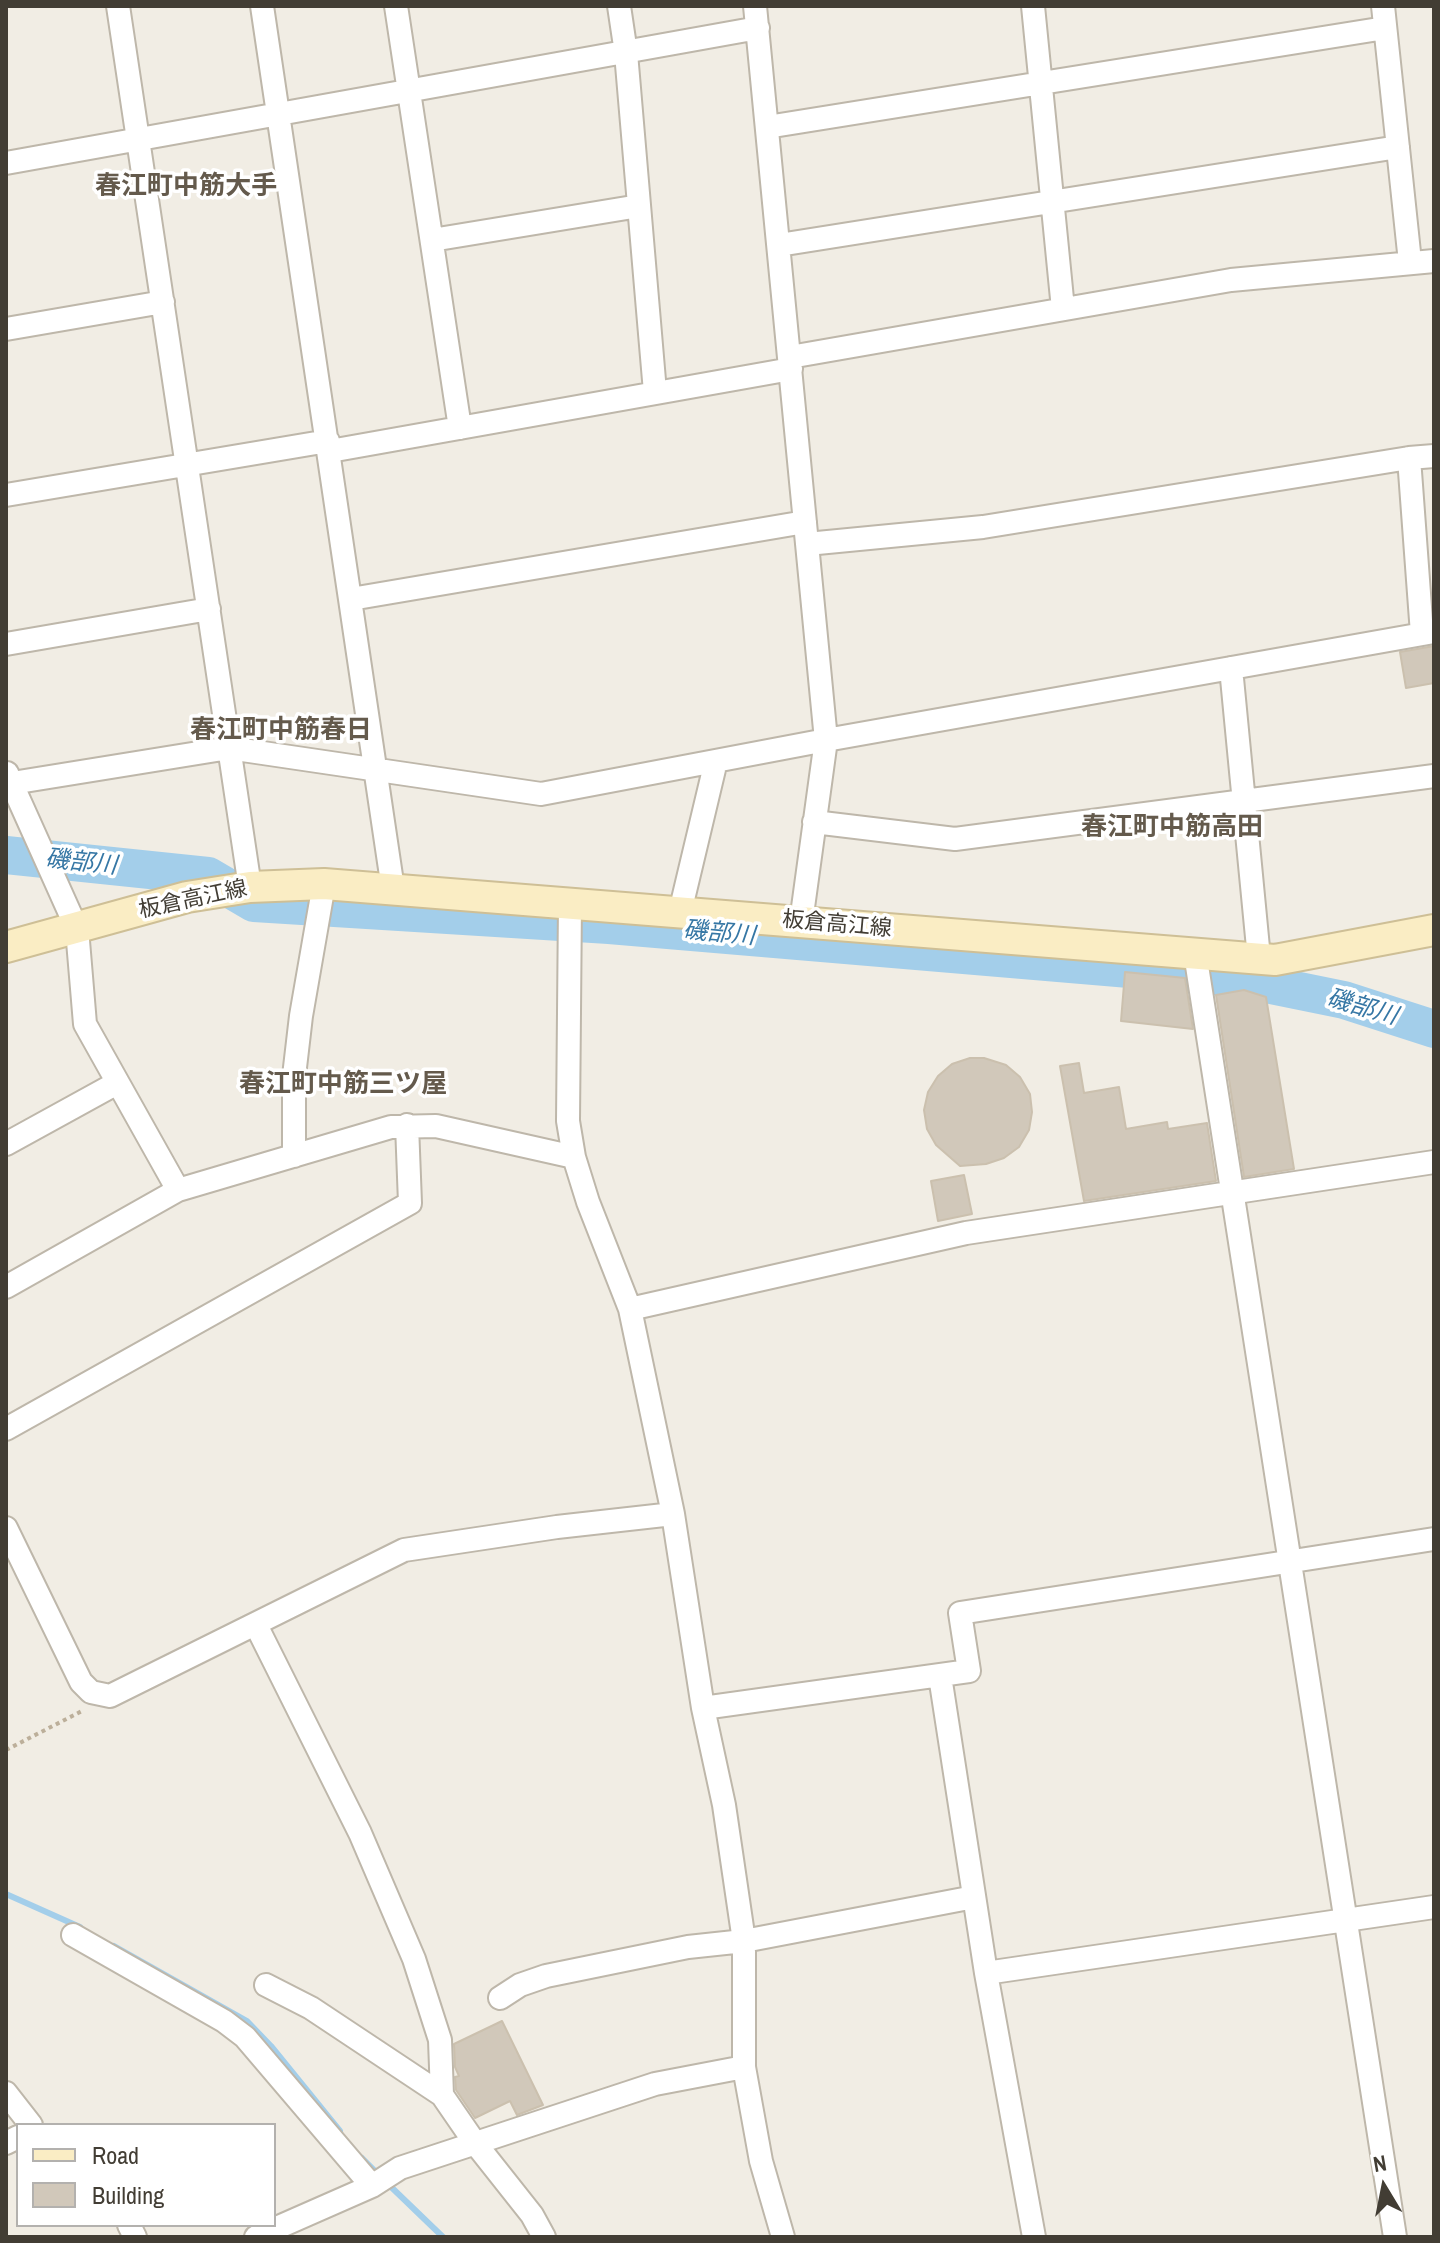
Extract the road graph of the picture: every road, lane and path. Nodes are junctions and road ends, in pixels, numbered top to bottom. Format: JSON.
{"nodes":[{"id":1,"x":118,"y":6,"type":"edge"},
{"id":2,"x":262,"y":6,"type":"edge"},
{"id":3,"x":396,"y":6,"type":"edge"},
{"id":4,"x":619,"y":6,"type":"edge"},
{"id":5,"x":1033,"y":6,"type":"edge"},
{"id":6,"x":756,"y":17,"type":"edge"},
{"id":7,"x":1384,"y":17,"type":"edge"},
{"id":8,"x":626,"y":53,"type":"junction"},
{"id":9,"x":1041,"y":84,"type":"junction"},
{"id":10,"x":409,"y":91,"type":"junction"},
{"id":11,"x":278,"y":115,"type":"junction"},
{"id":12,"x":767,"y":127,"type":"junction"},
{"id":13,"x":139,"y":137,"type":"junction"},
{"id":14,"x":1398,"y":147,"type":"junction"},
{"id":15,"x":6,"y":163,"type":"edge"},
{"id":16,"x":1052,"y":203,"type":"junction"},
{"id":17,"x":639,"y":206,"type":"junction"},
{"id":18,"x":432,"y":240,"type":"junction"},
{"id":19,"x":779,"y":245,"type":"junction"},
{"id":20,"x":1434,"y":261,"type":"edge"},
{"id":21,"x":1410,"y":262,"type":"junction"},
{"id":22,"x":163,"y":302,"type":"junction"},
{"id":23,"x":1063,"y":309,"type":"junction"},
{"id":24,"x":6,"y":329,"type":"edge"},
{"id":25,"x":790,"y":363,"type":"junction"},
{"id":26,"x":655,"y":392,"type":"junction"},
{"id":27,"x":460,"y":428,"type":"junction"},
{"id":28,"x":329,"y":446,"type":"junction"},
{"id":29,"x":1434,"y":456,"type":"edge"},
{"id":30,"x":1409,"y":458,"type":"junction"},
{"id":31,"x":186,"y":463,"type":"junction"},
{"id":32,"x":6,"y":495,"type":"edge"},
{"id":33,"x":806,"y":533,"type":"junction"},
{"id":34,"x":351,"y":599,"type":"junction"},
{"id":35,"x":209,"y":609,"type":"junction"},
{"id":36,"x":1428,"y":633,"type":"edge"},
{"id":37,"x":6,"y":644,"type":"edge"},
{"id":38,"x":1231,"y":668,"type":"junction"},
{"id":39,"x":826,"y":740,"type":"junction"},
{"id":40,"x":229,"y":748,"type":"junction"},
{"id":41,"x":716,"y":761,"type":"junction"},
{"id":42,"x":375,"y":770,"type":"junction"},
{"id":43,"x":1434,"y":776,"type":"edge"},
{"id":44,"x":8,"y":779,"type":"edge"},
{"id":45,"x":1245,"y":801,"type":"junction"},
{"id":46,"x":814,"y":822,"type":"junction"},
{"id":47,"x":324,"y":884,"type":"junction"},
{"id":48,"x":250,"y":887,"type":"junction"},
{"id":49,"x":393,"y":889,"type":"junction"},
{"id":50,"x":570,"y":903,"type":"junction"},
{"id":51,"x":680,"y":912,"type":"junction"},
{"id":52,"x":801,"y":922,"type":"junction"},
{"id":53,"x":77,"y":929,"type":"junction"},
{"id":54,"x":1434,"y":930,"type":"edge"},
{"id":55,"x":6,"y":947,"type":"edge"},
{"id":56,"x":1195,"y":953,"type":"junction"},
{"id":57,"x":1259,"y":958,"type":"junction"},
{"id":58,"x":117,"y":1083,"type":"junction"},
{"id":59,"x":407,"y":1125,"type":"junction"},
{"id":60,"x":6,"y":1144,"type":"edge"},
{"id":61,"x":294,"y":1156,"type":"junction"},
{"id":62,"x":574,"y":1157,"type":"junction"},
{"id":63,"x":1434,"y":1162,"type":"edge"},
{"id":64,"x":178,"y":1190,"type":"junction"},
{"id":65,"x":1230,"y":1194,"type":"junction"},
{"id":66,"x":6,"y":1287,"type":"edge"},
{"id":67,"x":630,"y":1309,"type":"junction"},
{"id":68,"x":6,"y":1429,"type":"edge"},
{"id":69,"x":673,"y":1514,"type":"junction"},
{"id":70,"x":6,"y":1528,"type":"edge"},
{"id":71,"x":1434,"y":1539,"type":"edge"},
{"id":72,"x":1289,"y":1561,"type":"junction"},
{"id":73,"x":256,"y":1625,"type":"junction"},
{"id":74,"x":940,"y":1676,"type":"junction"},
{"id":75,"x":110,"y":1696,"type":"junction"},
{"id":76,"x":703,"y":1708,"type":"junction"},
{"id":77,"x":6,"y":1750,"type":"edge"},
{"id":78,"x":974,"y":1897,"type":"junction"},
{"id":79,"x":1434,"y":1907,"type":"edge"},
{"id":80,"x":1346,"y":1922,"type":"junction"},
{"id":81,"x":73,"y":1935,"type":"dead end"},
{"id":82,"x":744,"y":1941,"type":"junction"},
{"id":83,"x":986,"y":1973,"type":"junction"},
{"id":84,"x":266,"y":1985,"type":"dead end"},
{"id":85,"x":500,"y":1998,"type":"dead end"},
{"id":86,"x":744,"y":2067,"type":"junction"},
{"id":87,"x":6,"y":2093,"type":"edge"},
{"id":88,"x":442,"y":2095,"type":"junction"},
{"id":89,"x":29,"y":2123,"type":"edge"},
{"id":90,"x":475,"y":2143,"type":"junction"},
{"id":91,"x":372,"y":2186,"type":"junction"},
{"id":92,"x":256,"y":2237,"type":"edge"},
{"id":93,"x":544,"y":2237,"type":"edge"},
{"id":94,"x":783,"y":2237,"type":"edge"},
{"id":95,"x":1034,"y":2237,"type":"edge"},
{"id":96,"x":1395,"y":2237,"type":"edge"}],
"edges":[{"from":1,"to":13,"type":"street"},
{"from":2,"to":11,"type":"street"},
{"from":3,"to":10,"type":"street"},
{"from":4,"to":8,"type":"street"},
{"from":5,"to":9,"type":"street"},
{"from":6,"to":8,"type":"street"},
{"from":6,"to":12,"type":"street"},
{"from":7,"to":9,"type":"street"},
{"from":7,"to":14,"type":"street"},
{"from":8,"to":10,"type":"street"},
{"from":8,"to":17,"type":"street"},
{"from":9,"to":12,"type":"street"},
{"from":9,"to":16,"type":"street"},
{"from":10,"to":11,"type":"street"},
{"from":10,"to":18,"type":"street"},
{"from":11,"to":13,"type":"street"},
{"from":11,"to":28,"type":"street"},
{"from":12,"to":19,"type":"street"},
{"from":13,"to":15,"type":"street"},
{"from":13,"to":22,"type":"street"},
{"from":14,"to":16,"type":"street"},
{"from":14,"to":21,"type":"street"},
{"from":16,"to":19,"type":"street"},
{"from":16,"to":23,"type":"street"},
{"from":17,"to":18,"type":"street"},
{"from":17,"to":26,"type":"street"},
{"from":18,"to":27,"type":"street"},
{"from":19,"to":25,"type":"street"},
{"from":20,"to":21,"type":"street"},
{"from":21,"to":23,"type":"street"},
{"from":22,"to":24,"type":"street"},
{"from":22,"to":31,"type":"street"},
{"from":23,"to":25,"type":"street"},
{"from":25,"to":26,"type":"street"},
{"from":25,"to":33,"type":"street"},
{"from":26,"to":27,"type":"street"},
{"from":27,"to":28,"type":"street"},
{"from":28,"to":31,"type":"street"},
{"from":28,"to":34,"type":"street"},
{"from":29,"to":30,"type":"street"},
{"from":30,"to":33,"type":"street"},
{"from":30,"to":36,"type":"street"},
{"from":31,"to":32,"type":"street"},
{"from":31,"to":35,"type":"street"},
{"from":33,"to":34,"type":"street"},
{"from":33,"to":39,"type":"street"},
{"from":34,"to":42,"type":"street"},
{"from":35,"to":37,"type":"street"},
{"from":35,"to":40,"type":"street"},
{"from":36,"to":38,"type":"street"},
{"from":38,"to":39,"type":"street"},
{"from":38,"to":45,"type":"street"},
{"from":39,"to":41,"type":"street"},
{"from":39,"to":46,"type":"street"},
{"from":40,"to":42,"type":"street"},
{"from":40,"to":44,"type":"street"},
{"from":40,"to":48,"type":"street"},
{"from":41,"to":42,"type":"street"},
{"from":41,"to":51,"type":"street"},
{"from":42,"to":49,"type":"street"},
{"from":43,"to":45,"type":"street"},
{"from":44,"to":53,"type":"street"},
{"from":45,"to":46,"type":"street"},
{"from":45,"to":57,"type":"street"},
{"from":46,"to":52,"type":"street"},
{"from":47,"to":48,"type":"main road","name":"板倉高江線"},
{"from":47,"to":49,"type":"main road","name":"板倉高江線"},
{"from":47,"to":61,"type":"street"},
{"from":48,"to":53,"type":"main road","name":"板倉高江線"},
{"from":49,"to":50,"type":"main road","name":"板倉高江線"},
{"from":50,"to":51,"type":"main road","name":"板倉高江線"},
{"from":50,"to":62,"type":"street"},
{"from":51,"to":52,"type":"main road","name":"板倉高江線"},
{"from":52,"to":56,"type":"main road","name":"板倉高江線"},
{"from":53,"to":55,"type":"main road","name":"板倉高江線"},
{"from":53,"to":58,"type":"street"},
{"from":54,"to":57,"type":"main road","name":"板倉高江線"},
{"from":56,"to":57,"type":"main road","name":"板倉高江線"},
{"from":56,"to":65,"type":"street"},
{"from":58,"to":60,"type":"street"},
{"from":58,"to":64,"type":"street"},
{"from":59,"to":61,"type":"street"},
{"from":59,"to":62,"type":"street"},
{"from":59,"to":68,"type":"street"},
{"from":61,"to":64,"type":"street"},
{"from":62,"to":67,"type":"street"},
{"from":63,"to":65,"type":"street"},
{"from":64,"to":66,"type":"street"},
{"from":65,"to":67,"type":"street"},
{"from":65,"to":72,"type":"street"},
{"from":67,"to":69,"type":"street"},
{"from":69,"to":73,"type":"street"},
{"from":69,"to":76,"type":"street"},
{"from":70,"to":75,"type":"street"},
{"from":71,"to":72,"type":"street"},
{"from":72,"to":74,"type":"street"},
{"from":72,"to":80,"type":"street"},
{"from":73,"to":75,"type":"street"},
{"from":73,"to":88,"type":"street"},
{"from":74,"to":76,"type":"street"},
{"from":74,"to":78,"type":"street"},
{"from":75,"to":77,"type":"path"},
{"from":76,"to":82,"type":"street"},
{"from":78,"to":82,"type":"street"},
{"from":78,"to":83,"type":"street"},
{"from":79,"to":80,"type":"street"},
{"from":80,"to":83,"type":"street"},
{"from":80,"to":96,"type":"street"},
{"from":81,"to":91,"type":"street"},
{"from":82,"to":85,"type":"street"},
{"from":82,"to":86,"type":"street"},
{"from":83,"to":95,"type":"street"},
{"from":84,"to":88,"type":"street"},
{"from":86,"to":90,"type":"street"},
{"from":86,"to":94,"type":"street"},
{"from":87,"to":89,"type":"street"},
{"from":88,"to":90,"type":"street"},
{"from":90,"to":91,"type":"street"},
{"from":90,"to":93,"type":"street"},
{"from":91,"to":92,"type":"street"}]}
